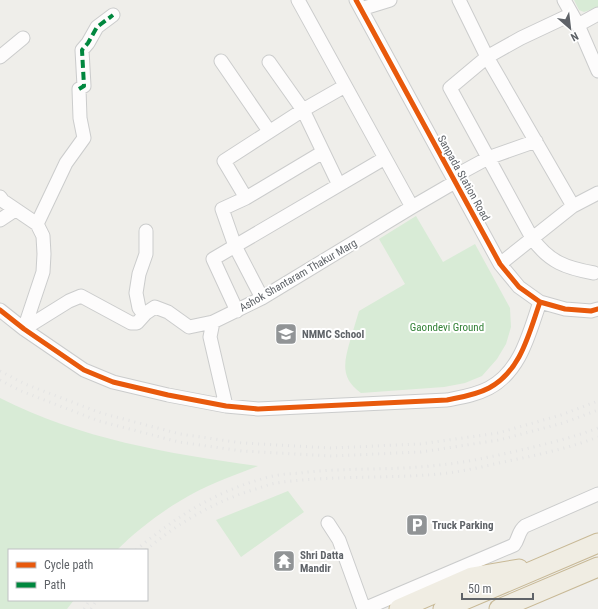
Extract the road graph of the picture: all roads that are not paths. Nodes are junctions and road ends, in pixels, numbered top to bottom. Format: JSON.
{"nodes":[{"id":1,"x":298,"y":0,"type":"edge"},
{"id":2,"x":390,"y":0,"type":"edge"},
{"id":3,"x":459,"y":0,"type":"edge"},
{"id":4,"x":564,"y":0,"type":"edge"},
{"id":5,"x":359,"y":4,"type":"edge"},
{"id":6,"x":598,"y":14,"type":"edge"},
{"id":7,"x":113,"y":15,"type":"dead end"},
{"id":8,"x":575,"y":19,"type":"junction"},
{"id":9,"x":23,"y":38,"type":"dead end"},
{"id":10,"x":0,"y":57,"type":"edge"},
{"id":11,"x":487,"y":57,"type":"junction"},
{"id":12,"x":221,"y":61,"type":"dead end"},
{"id":13,"x":270,"y":62,"type":"dead end"},
{"id":14,"x":598,"y":72,"type":"edge"},
{"id":15,"x":345,"y":86,"type":"junction"},
{"id":16,"x":303,"y":110,"type":"junction"},
{"id":17,"x":270,"y":131,"type":"junction"},
{"id":18,"x":536,"y":141,"type":"junction"},
{"id":19,"x":323,"y":152,"type":"junction"},
{"id":20,"x":385,"y":158,"type":"junction"},
{"id":21,"x":488,"y":158,"type":"junction"},
{"id":22,"x":454,"y":180,"type":"junction"},
{"id":23,"x":339,"y":185,"type":"junction"},
{"id":24,"x":598,"y":193,"type":"edge"},
{"id":25,"x":0,"y":197,"type":"edge"},
{"id":26,"x":246,"y":198,"type":"junction"},
{"id":27,"x":573,"y":206,"type":"junction"},
{"id":28,"x":412,"y":207,"type":"junction"},
{"id":29,"x":15,"y":210,"type":"junction"},
{"id":30,"x":0,"y":220,"type":"edge"},
{"id":31,"x":37,"y":224,"type":"junction"},
{"id":32,"x":146,"y":231,"type":"dead end"},
{"id":33,"x":532,"y":238,"type":"junction"},
{"id":34,"x":234,"y":246,"type":"junction"},
{"id":35,"x":500,"y":264,"type":"junction"},
{"id":36,"x":594,"y":274,"type":"dead end"},
{"id":37,"x":262,"y":298,"type":"junction"},
{"id":38,"x":540,"y":302,"type":"junction"},
{"id":39,"x":598,"y":309,"type":"edge"},
{"id":40,"x":0,"y":310,"type":"edge"},
{"id":41,"x":237,"y":311,"type":"junction"},
{"id":42,"x":144,"y":315,"type":"junction"},
{"id":43,"x":213,"y":322,"type":"junction"},
{"id":44,"x":24,"y":329,"type":"junction"},
{"id":45,"x":226,"y":406,"type":"junction"},
{"id":46,"x":598,"y":494,"type":"edge"},
{"id":47,"x":328,"y":523,"type":"dead end"},
{"id":48,"x":598,"y":543,"type":"edge"},
{"id":49,"x":552,"y":563,"type":"junction"},
{"id":50,"x":598,"y":567,"type":"edge"},
{"id":51,"x":517,"y":578,"type":"junction"},
{"id":52,"x":498,"y":603,"type":"edge"},
{"id":53,"x":364,"y":609,"type":"edge"},
{"id":54,"x":399,"y":609,"type":"edge"},
{"id":55,"x":443,"y":609,"type":"edge"},
{"id":56,"x":468,"y":609,"type":"edge"}],
"edges":[{"from":1,"to":15,"type":"street"},
{"from":2,"to":5,"type":"street"},
{"from":3,"to":11,"type":"street"},
{"from":4,"to":8,"type":"street"},
{"from":5,"to":22,"type":"street","name":"Sanpada Station Road"},
{"from":6,"to":8,"type":"street"},
{"from":7,"to":31,"type":"street"},
{"from":8,"to":11,"type":"street"},
{"from":8,"to":14,"type":"street"},
{"from":9,"to":10,"type":"street"},
{"from":11,"to":18,"type":"street"},
{"from":11,"to":21,"type":"street"},
{"from":12,"to":17,"type":"street"},
{"from":13,"to":16,"type":"street"},
{"from":15,"to":16,"type":"street"},
{"from":15,"to":20,"type":"street"},
{"from":16,"to":17,"type":"street"},
{"from":16,"to":19,"type":"street"},
{"from":17,"to":26,"type":"street"},
{"from":18,"to":21,"type":"street","name":"Ashok Shantaram Thakur Marg"},
{"from":18,"to":27,"type":"street"},
{"from":19,"to":23,"type":"street"},
{"from":19,"to":26,"type":"street"},
{"from":20,"to":23,"type":"street"},
{"from":20,"to":28,"type":"street"},
{"from":21,"to":22,"type":"street","name":"Ashok Shantaram Thakur Marg"},
{"from":21,"to":33,"type":"street"},
{"from":22,"to":28,"type":"street","name":"Ashok Shantaram Thakur Marg"},
{"from":22,"to":35,"type":"street","name":"Sanpada Station Road"},
{"from":23,"to":34,"type":"street"},
{"from":24,"to":27,"type":"street"},
{"from":25,"to":29,"type":"street"},
{"from":26,"to":34,"type":"street"},
{"from":27,"to":33,"type":"street"},
{"from":28,"to":37,"type":"street","name":"Ashok Shantaram Thakur Marg"},
{"from":29,"to":30,"type":"street"},
{"from":29,"to":31,"type":"street"},
{"from":31,"to":44,"type":"street"},
{"from":32,"to":42,"type":"street"},
{"from":33,"to":35,"type":"street"},
{"from":33,"to":36,"type":"street"},
{"from":34,"to":37,"type":"street"},
{"from":34,"to":41,"type":"street"},
{"from":35,"to":38,"type":"street","name":"Sanpada Station Road"},
{"from":37,"to":41,"type":"street","name":"Ashok Shantaram Thakur Marg"},
{"from":38,"to":39,"type":"street","name":"Sanpada Station Road"},
{"from":38,"to":45,"type":"street"},
{"from":40,"to":44,"type":"street"},
{"from":41,"to":43,"type":"street","name":"Ashok Shantaram Thakur Marg"},
{"from":42,"to":43,"type":"street","name":"Ashok Shantaram Thakur Marg"},
{"from":42,"to":44,"type":"street"},
{"from":43,"to":45,"type":"street"},
{"from":44,"to":45,"type":"street"},
{"from":46,"to":53,"type":"street"},
{"from":47,"to":53,"type":"street"},
{"from":48,"to":49,"type":"highway"},
{"from":49,"to":51,"type":"highway"},
{"from":49,"to":54,"type":"highway"},
{"from":50,"to":52,"type":"highway"},
{"from":51,"to":52,"type":"highway"},
{"from":51,"to":55,"type":"highway"},
{"from":52,"to":56,"type":"highway"}]}
